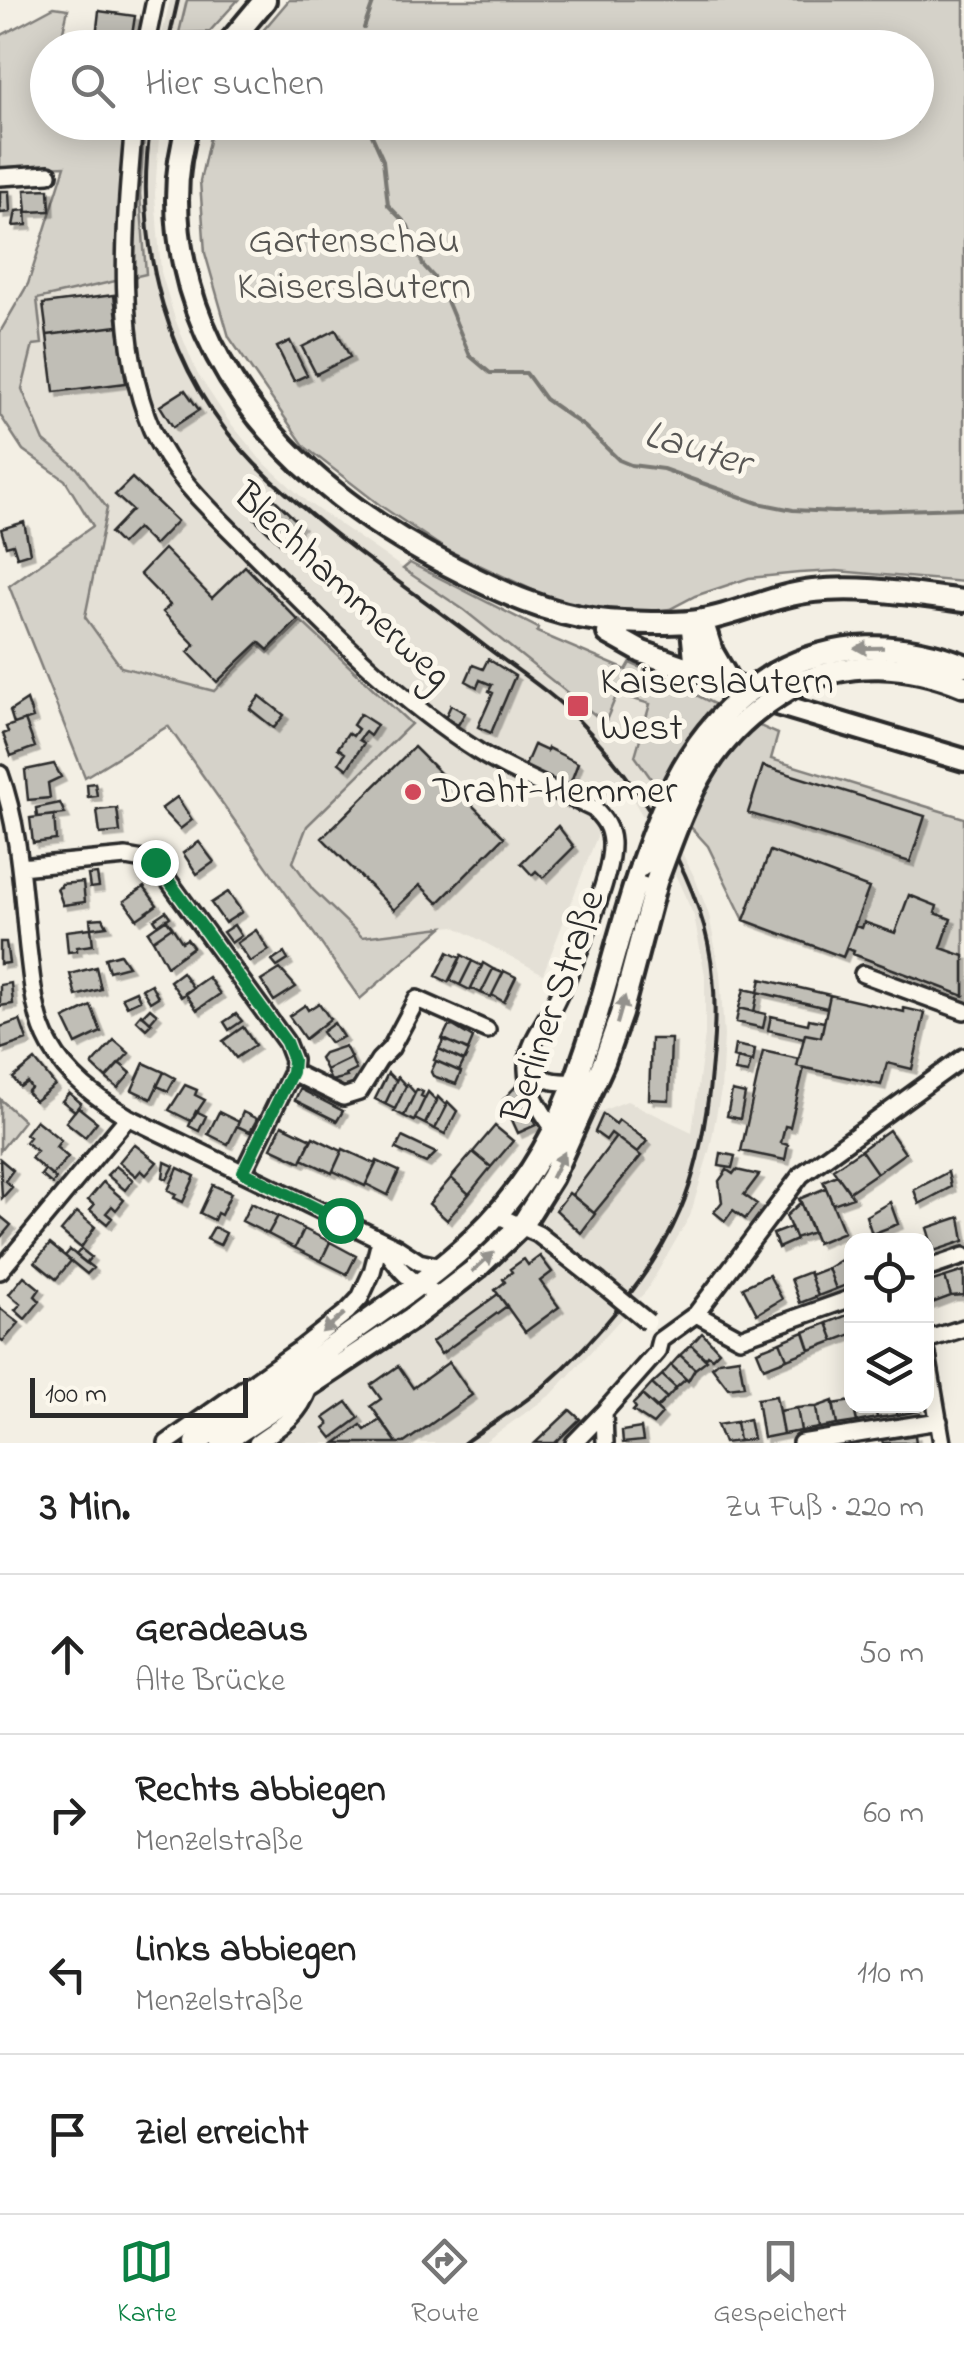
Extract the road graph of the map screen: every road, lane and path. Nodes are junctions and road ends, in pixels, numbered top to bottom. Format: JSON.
{"nodes":[{"id":1,"x":155,"y":0,"type":"edge"},
{"id":2,"x":265,"y":0,"type":"edge"},
{"id":3,"x":149,"y":30,"type":"edge"},
{"id":4,"x":241,"y":30,"type":"edge"},
{"id":5,"x":133,"y":140,"type":"edge"},
{"id":6,"x":185,"y":140,"type":"edge"},
{"id":7,"x":48,"y":174,"type":"dead end"},
{"id":8,"x":0,"y":177,"type":"edge"},
{"id":9,"x":964,"y":601,"type":"edge"},
{"id":10,"x":560,"y":613,"type":"junction"},
{"id":11,"x":697,"y":624,"type":"junction"},
{"id":12,"x":608,"y":633,"type":"junction"},
{"id":13,"x":964,"y":665,"type":"edge"},
{"id":14,"x":723,"y":681,"type":"junction"},
{"id":15,"x":964,"y":686,"type":"edge"},
{"id":16,"x":964,"y":760,"type":"edge"},
{"id":17,"x":0,"y":774,"type":"edge"},
{"id":18,"x":20,"y":867,"type":"junction"},
{"id":19,"x":863,"y":974,"type":"dead end"},
{"id":20,"x":964,"y":1011,"type":"edge"},
{"id":21,"x":487,"y":1030,"type":"dead end"},
{"id":22,"x":964,"y":1056,"type":"edge"},
{"id":23,"x":527,"y":1062,"type":"junction"},
{"id":24,"x":292,"y":1072,"type":"junction"},
{"id":25,"x":572,"y":1082,"type":"junction"},
{"id":26,"x":128,"y":1117,"type":"junction"},
{"id":27,"x":554,"y":1129,"type":"junction"},
{"id":28,"x":243,"y":1172,"type":"junction"},
{"id":29,"x":499,"y":1216,"type":"junction"},
{"id":30,"x":522,"y":1225,"type":"junction"},
{"id":31,"x":380,"y":1241,"type":"junction"},
{"id":32,"x":964,"y":1256,"type":"edge"},
{"id":33,"x":934,"y":1266,"type":"edge"},
{"id":34,"x":442,"y":1267,"type":"junction"},
{"id":35,"x":0,"y":1271,"type":"edge"},
{"id":36,"x":416,"y":1286,"type":"junction"},
{"id":37,"x":442,"y":1296,"type":"junction"},
{"id":38,"x":844,"y":1301,"type":"edge"},
{"id":39,"x":696,"y":1314,"type":"junction"},
{"id":40,"x":964,"y":1328,"type":"edge"},
{"id":41,"x":934,"y":1337,"type":"edge"},
{"id":42,"x":660,"y":1340,"type":"junction"},
{"id":43,"x":309,"y":1388,"type":"junction"},
{"id":44,"x":934,"y":1393,"type":"edge"},
{"id":45,"x":604,"y":1412,"type":"junction"},
{"id":46,"x":939,"y":1421,"type":"junction"},
{"id":47,"x":166,"y":1443,"type":"edge"},
{"id":48,"x":196,"y":1443,"type":"edge"},
{"id":49,"x":222,"y":1443,"type":"edge"},
{"id":50,"x":257,"y":1443,"type":"edge"},
{"id":51,"x":574,"y":1443,"type":"edge"},
{"id":52,"x":604,"y":1443,"type":"edge"},
{"id":53,"x":801,"y":1443,"type":"edge"},
{"id":54,"x":942,"y":1443,"type":"edge"}],
"edges":[{"from":1,"to":3,"type":"street"},
{"from":2,"to":4,"type":"main road"},
{"from":5,"to":23,"type":"street","name":"Blechhammerweg"},
{"from":6,"to":10,"type":"main road"},
{"from":7,"to":8,"type":"street"},
{"from":9,"to":11,"type":"main road"},
{"from":10,"to":11,"type":"main road"},
{"from":10,"to":12,"type":"main road"},
{"from":11,"to":12,"type":"main road"},
{"from":11,"to":14,"type":"main road"},
{"from":12,"to":14,"type":"main road"},
{"from":13,"to":25,"type":"main road","name":"Berliner Straße","one_way":true,"bridge":true},
{"from":14,"to":16,"type":"main road"},
{"from":30,"to":15,"type":"main road","name":"Berliner Straße","one_way":true,"bridge":true},
{"from":17,"to":18,"type":"street"},
{"from":18,"to":24,"type":"street"},
{"from":18,"to":26,"type":"street"},
{"from":19,"to":20,"type":"street"},
{"from":21,"to":24,"type":"street"},
{"from":22,"to":39,"type":"street"},
{"from":23,"to":25,"type":"street"},
{"from":23,"to":27,"type":"street"},
{"from":24,"to":28,"type":"street"},
{"from":25,"to":27,"type":"main road","name":"Berliner Straße"},
{"from":26,"to":28,"type":"street"},
{"from":26,"to":35,"type":"street"},
{"from":27,"to":29,"type":"main road","name":"Berliner Straße"},
{"from":28,"to":31,"type":"street"},
{"from":29,"to":30,"type":"street"},
{"from":29,"to":34,"type":"main road","name":"Berliner Straße"},
{"from":37,"to":30,"type":"main road","name":"Berliner Straße","one_way":true},
{"from":30,"to":42,"type":"street","bridge":true},
{"from":31,"to":34,"type":"street"},
{"from":31,"to":36,"type":"street"},
{"from":31,"to":47,"type":"street","one_way":true},
{"from":32,"to":33,"type":"street"},
{"from":34,"to":36,"type":"main road","name":"Berliner Straße"},
{"from":36,"to":37,"type":"street"},
{"from":36,"to":48,"type":"main road","name":"Berliner Straße"},
{"from":37,"to":43,"type":"main road","name":"Berliner Straße"},
{"from":38,"to":39,"type":"street"},
{"from":39,"to":42,"type":"street"},
{"from":40,"to":41,"type":"street"},
{"from":42,"to":45,"type":"street"},
{"from":43,"to":49,"type":"main road","name":"Berliner Straße"},
{"from":43,"to":50,"type":"street","name":"Berliner Straße"},
{"from":44,"to":46,"type":"street"},
{"from":45,"to":51,"type":"street"},
{"from":45,"to":52,"type":"street"},
{"from":46,"to":53,"type":"street"},
{"from":46,"to":54,"type":"street"}]}
